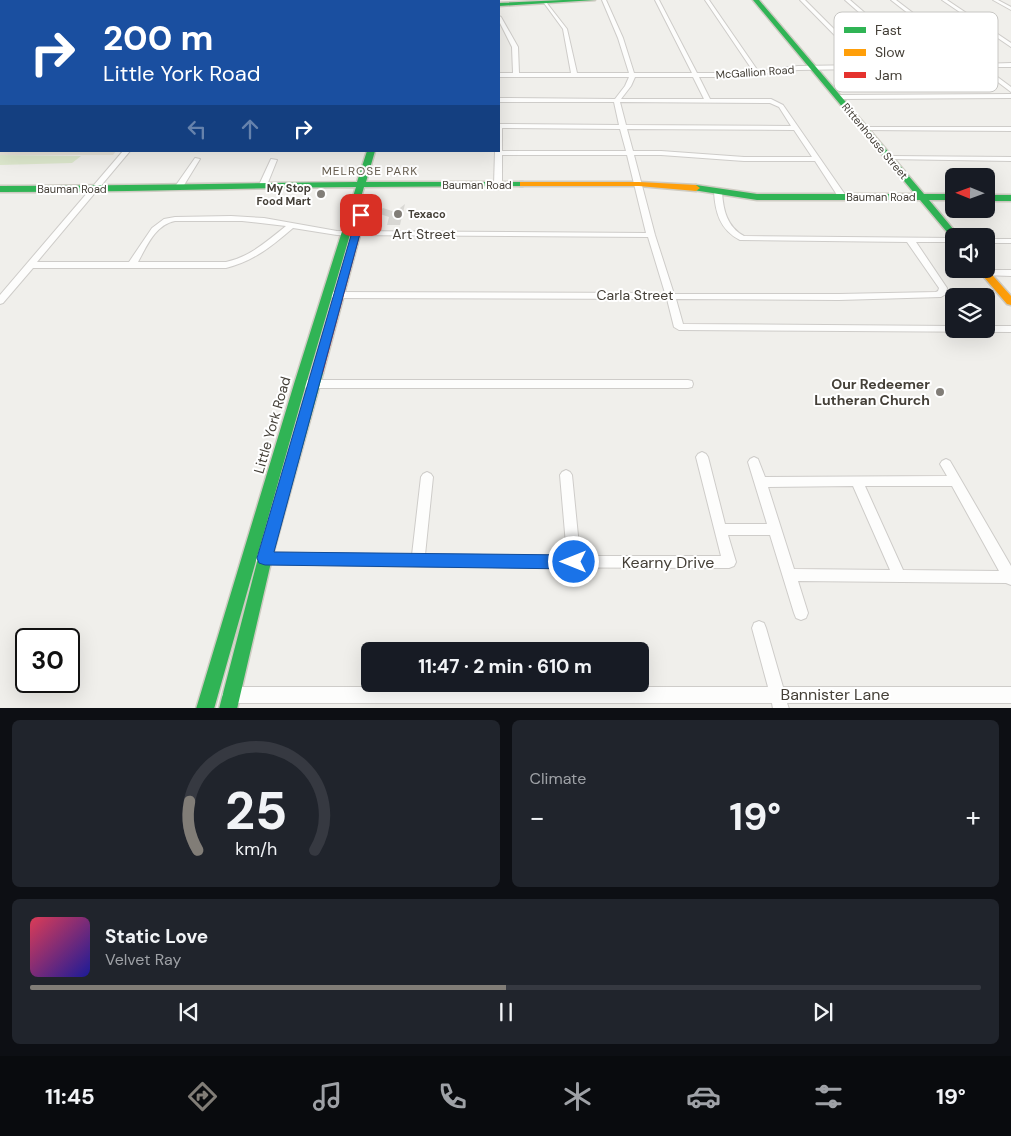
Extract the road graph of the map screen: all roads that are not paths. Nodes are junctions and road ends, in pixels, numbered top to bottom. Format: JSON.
{"nodes":[{"id":1,"x":592,"y":0,"type":"edge"},
{"id":2,"x":604,"y":0,"type":"edge"},
{"id":3,"x":657,"y":0,"type":"edge"},
{"id":4,"x":707,"y":0,"type":"edge"},
{"id":5,"x":756,"y":0,"type":"edge"},
{"id":6,"x":802,"y":0,"type":"edge"},
{"id":7,"x":847,"y":0,"type":"edge"},
{"id":8,"x":893,"y":0,"type":"edge"},
{"id":9,"x":944,"y":0,"type":"edge"},
{"id":10,"x":995,"y":0,"type":"edge"},
{"id":11,"x":546,"y":3,"type":"junction"},
{"id":12,"x":500,"y":6,"type":"edge"},
{"id":13,"x":1011,"y":9,"type":"edge"},
{"id":14,"x":861,"y":12,"type":"edge"},
{"id":15,"x":909,"y":12,"type":"edge"},
{"id":16,"x":962,"y":12,"type":"edge"},
{"id":17,"x":500,"y":19,"type":"edge"},
{"id":18,"x":834,"y":32,"type":"edge"},
{"id":19,"x":998,"y":36,"type":"edge"},
{"id":20,"x":1011,"y":45,"type":"edge"},
{"id":21,"x":998,"y":65,"type":"edge"},
{"id":22,"x":1011,"y":65,"type":"edge"},
{"id":23,"x":813,"y":68,"type":"junction"},
{"id":24,"x":834,"y":68,"type":"edge"},
{"id":25,"x":757,"y":73,"type":"junction"},
{"id":26,"x":516,"y":75,"type":"junction"},
{"id":27,"x":574,"y":75,"type":"junction"},
{"id":28,"x":632,"y":75,"type":"junction"},
{"id":29,"x":696,"y":75,"type":"junction"},
{"id":30,"x":500,"y":76,"type":"edge"},
{"id":31,"x":998,"y":80,"type":"edge"},
{"id":32,"x":1011,"y":90,"type":"edge"},
{"id":33,"x":1011,"y":96,"type":"edge"},
{"id":34,"x":838,"y":98,"type":"junction"},
{"id":35,"x":500,"y":100,"type":"edge"},
{"id":36,"x":617,"y":100,"type":"junction"},
{"id":37,"x":708,"y":100,"type":"junction"},
{"id":38,"x":500,"y":126,"type":"edge"},
{"id":39,"x":623,"y":126,"type":"junction"},
{"id":40,"x":795,"y":128,"type":"junction"},
{"id":41,"x":864,"y":129,"type":"junction"},
{"id":42,"x":1011,"y":129,"type":"edge"},
{"id":43,"x":127,"y":152,"type":"edge"},
{"id":44,"x":371,"y":152,"type":"edge"},
{"id":45,"x":379,"y":152,"type":"edge"},
{"id":46,"x":499,"y":153,"type":"joint"},
{"id":47,"x":630,"y":153,"type":"junction"},
{"id":48,"x":889,"y":158,"type":"junction"},
{"id":49,"x":817,"y":159,"type":"junction"},
{"id":50,"x":1011,"y":159,"type":"edge"},
{"id":51,"x":197,"y":160,"type":"dead end"},
{"id":52,"x":273,"y":160,"type":"dead end"},
{"id":53,"x":639,"y":184,"type":"junction"},
{"id":54,"x":263,"y":185,"type":"junction"},
{"id":55,"x":365,"y":185,"type":"junction"},
{"id":56,"x":498,"y":185,"type":"junction"},
{"id":57,"x":178,"y":188,"type":"junction"},
{"id":58,"x":0,"y":189,"type":"edge"},
{"id":59,"x":95,"y":189,"type":"junction"},
{"id":60,"x":718,"y":191,"type":"junction"},
{"id":61,"x":842,"y":196,"type":"junction"},
{"id":62,"x":922,"y":197,"type":"junction"},
{"id":63,"x":945,"y":197,"type":"edge"},
{"id":64,"x":995,"y":198,"type":"edge"},
{"id":65,"x":1011,"y":198,"type":"edge"},
{"id":66,"x":292,"y":226,"type":"junction"},
{"id":67,"x":948,"y":228,"type":"edge"},
{"id":68,"x":351,"y":233,"type":"junction"},
{"id":69,"x":650,"y":235,"type":"junction"},
{"id":70,"x":910,"y":240,"type":"junction"},
{"id":71,"x":945,"y":240,"type":"edge"},
{"id":72,"x":995,"y":241,"type":"edge"},
{"id":73,"x":1011,"y":241,"type":"edge"},
{"id":74,"x":31,"y":265,"type":"junction"},
{"id":75,"x":132,"y":265,"type":"junction"},
{"id":76,"x":995,"y":272,"type":"edge"},
{"id":77,"x":1011,"y":273,"type":"edge"},
{"id":78,"x":990,"y":278,"type":"edge"},
{"id":79,"x":326,"y":295,"type":"junction"},
{"id":80,"x":338,"y":295,"type":"junction"},
{"id":81,"x":670,"y":295,"type":"junction"},
{"id":82,"x":0,"y":301,"type":"edge"},
{"id":83,"x":1011,"y":302,"type":"edge"},
{"id":84,"x":1011,"y":329,"type":"edge"},
{"id":85,"x":300,"y":384,"type":"junction"},
{"id":86,"x":313,"y":384,"type":"junction"},
{"id":87,"x":688,"y":384,"type":"dead end"},
{"id":88,"x":702,"y":457,"type":"dead end"},
{"id":89,"x":754,"y":462,"type":"dead end"},
{"id":90,"x":946,"y":464,"type":"dead end"},
{"id":91,"x":566,"y":475,"type":"dead end"},
{"id":92,"x":427,"y":477,"type":"dead end"},
{"id":93,"x":955,"y":481,"type":"junction"},
{"id":94,"x":760,"y":482,"type":"junction"},
{"id":95,"x":857,"y":482,"type":"junction"},
{"id":96,"x":720,"y":529,"type":"junction"},
{"id":97,"x":775,"y":530,"type":"junction"},
{"id":98,"x":248,"y":557,"type":"junction"},
{"id":99,"x":265,"y":558,"type":"junction"},
{"id":100,"x":418,"y":561,"type":"junction"},
{"id":101,"x":574,"y":562,"type":"junction"},
{"id":102,"x":790,"y":575,"type":"junction"},
{"id":103,"x":898,"y":575,"type":"junction"},
{"id":104,"x":1010,"y":578,"type":"edge"},
{"id":105,"x":801,"y":613,"type":"dead end"},
{"id":106,"x":759,"y":628,"type":"dead end"},
{"id":107,"x":1011,"y":695,"type":"edge"},
{"id":108,"x":779,"y":701,"type":"edge"},
{"id":109,"x":207,"y":702,"type":"edge"},
{"id":110,"x":230,"y":702,"type":"edge"}],
"edges":[{"from":1,"to":11,"type":"main road"},
{"from":2,"to":28,"type":"street"},
{"from":3,"to":29,"type":"street"},
{"from":4,"to":25,"type":"street"},
{"from":5,"to":23,"type":"main road","name":"Rittenhouse Street"},
{"from":6,"to":18,"type":"street"},
{"from":7,"to":14,"type":"street"},
{"from":8,"to":15,"type":"street"},
{"from":9,"to":16,"type":"street"},
{"from":10,"to":13,"type":"street"},
{"from":11,"to":12,"type":"main road"},
{"from":11,"to":27,"type":"street"},
{"from":17,"to":26,"type":"street"},
{"from":19,"to":20,"type":"street"},
{"from":21,"to":22,"type":"street","name":"McGallion Road"},
{"from":23,"to":24,"type":"street","name":"McGallion Road"},
{"from":23,"to":25,"type":"street","name":"McGallion Road"},
{"from":23,"to":34,"type":"main road","name":"Rittenhouse Street"},
{"from":25,"to":29,"type":"street","name":"McGallion Road"},
{"from":26,"to":27,"type":"street","name":"McGallion Road"},
{"from":26,"to":30,"type":"street","name":"McGallion Road"},
{"from":27,"to":28,"type":"street","name":"McGallion Road"},
{"from":28,"to":29,"type":"street","name":"McGallion Road"},
{"from":28,"to":36,"type":"street"},
{"from":29,"to":37,"type":"street"},
{"from":31,"to":32,"type":"street"},
{"from":33,"to":34,"type":"street"},
{"from":34,"to":41,"type":"main road","name":"Rittenhouse Street"},
{"from":35,"to":36,"type":"street"},
{"from":36,"to":37,"type":"street"},
{"from":36,"to":39,"type":"street"},
{"from":37,"to":40,"type":"street"},
{"from":38,"to":39,"type":"street"},
{"from":39,"to":40,"type":"street"},
{"from":39,"to":47,"type":"street"},
{"from":40,"to":49,"type":"street"},
{"from":41,"to":42,"type":"street"},
{"from":41,"to":48,"type":"main road","name":"Rittenhouse Street"},
{"from":43,"to":59,"type":"street"},
{"from":44,"to":55,"type":"main road","name":"Little York Road"},
{"from":45,"to":55,"type":"main road","name":"Little York Road"},
{"from":46,"to":47,"type":"street"},
{"from":46,"to":56,"type":"street"},
{"from":47,"to":49,"type":"street"},
{"from":47,"to":53,"type":"street"},
{"from":48,"to":50,"type":"street"},
{"from":48,"to":62,"type":"main road","name":"Rittenhouse Street"},
{"from":49,"to":61,"type":"street"},
{"from":51,"to":57,"type":"street"},
{"from":52,"to":54,"type":"street"},
{"from":53,"to":56,"type":"main road","name":"Bauman Road"},
{"from":53,"to":60,"type":"main road","name":"Bauman Road"},
{"from":53,"to":69,"type":"street"},
{"from":54,"to":55,"type":"main road","name":"Bauman Road"},
{"from":54,"to":57,"type":"main road","name":"Bauman Road"},
{"from":55,"to":56,"type":"main road","name":"Bauman Road"},
{"from":55,"to":68,"type":"main road","name":"Little York Road"},
{"from":57,"to":59,"type":"main road","name":"Bauman Road"},
{"from":58,"to":59,"type":"main road","name":"Bauman Road"},
{"from":59,"to":74,"type":"street"},
{"from":60,"to":61,"type":"main road","name":"Bauman Road"},
{"from":60,"to":70,"type":"street"},
{"from":61,"to":62,"type":"main road","name":"Bauman Road"},
{"from":62,"to":63,"type":"main road","name":"Bauman Road"},
{"from":62,"to":67,"type":"main road","name":"Rittenhouse Street"},
{"from":64,"to":65,"type":"main road"},
{"from":66,"to":68,"type":"street","name":"Art Street"},
{"from":66,"to":75,"type":"street"},
{"from":66,"to":75,"type":"street","name":"Art Street"},
{"from":68,"to":69,"type":"street","name":"Art Street"},
{"from":68,"to":79,"type":"main road","name":"Little York Road"},
{"from":68,"to":80,"type":"main road","name":"Little York Road"},
{"from":69,"to":81,"type":"street"},
{"from":70,"to":71,"type":"street"},
{"from":70,"to":81,"type":"street","name":"Carla Street"},
{"from":72,"to":73,"type":"street"},
{"from":74,"to":75,"type":"street"},
{"from":74,"to":82,"type":"street"},
{"from":76,"to":77,"type":"street"},
{"from":78,"to":83,"type":"main road"},
{"from":79,"to":80,"type":"street","name":"Carla Street"},
{"from":79,"to":85,"type":"main road","name":"Little York Road"},
{"from":80,"to":81,"type":"street","name":"Carla Street"},
{"from":80,"to":86,"type":"main road","name":"Little York Road"},
{"from":81,"to":84,"type":"street"},
{"from":85,"to":86,"type":"street"},
{"from":85,"to":98,"type":"main road","name":"Little York Road"},
{"from":86,"to":87,"type":"street"},
{"from":86,"to":99,"type":"main road","name":"Little York Road"},
{"from":88,"to":96,"type":"street"},
{"from":89,"to":94,"type":"street"},
{"from":90,"to":93,"type":"street"},
{"from":91,"to":101,"type":"street"},
{"from":92,"to":100,"type":"street"},
{"from":93,"to":95,"type":"street"},
{"from":93,"to":104,"type":"street"},
{"from":94,"to":95,"type":"street"},
{"from":94,"to":97,"type":"street"},
{"from":95,"to":103,"type":"street"},
{"from":96,"to":97,"type":"street"},
{"from":96,"to":101,"type":"street","name":"Kearny Drive"},
{"from":97,"to":102,"type":"street"},
{"from":98,"to":99,"type":"street","name":"Kearny Drive"},
{"from":98,"to":109,"type":"main road","name":"Little York Road"},
{"from":99,"to":100,"type":"street","name":"Kearny Drive"},
{"from":99,"to":110,"type":"main road","name":"Little York Road"},
{"from":100,"to":101,"type":"street","name":"Kearny Drive"},
{"from":102,"to":103,"type":"street"},
{"from":102,"to":105,"type":"street"},
{"from":103,"to":104,"type":"street"},
{"from":106,"to":108,"type":"street"},
{"from":107,"to":108,"type":"street","name":"Bannister Lane"},
{"from":108,"to":110,"type":"street","name":"Bannister Lane"},
{"from":109,"to":110,"type":"street","name":"Bannister Lane"}]}
